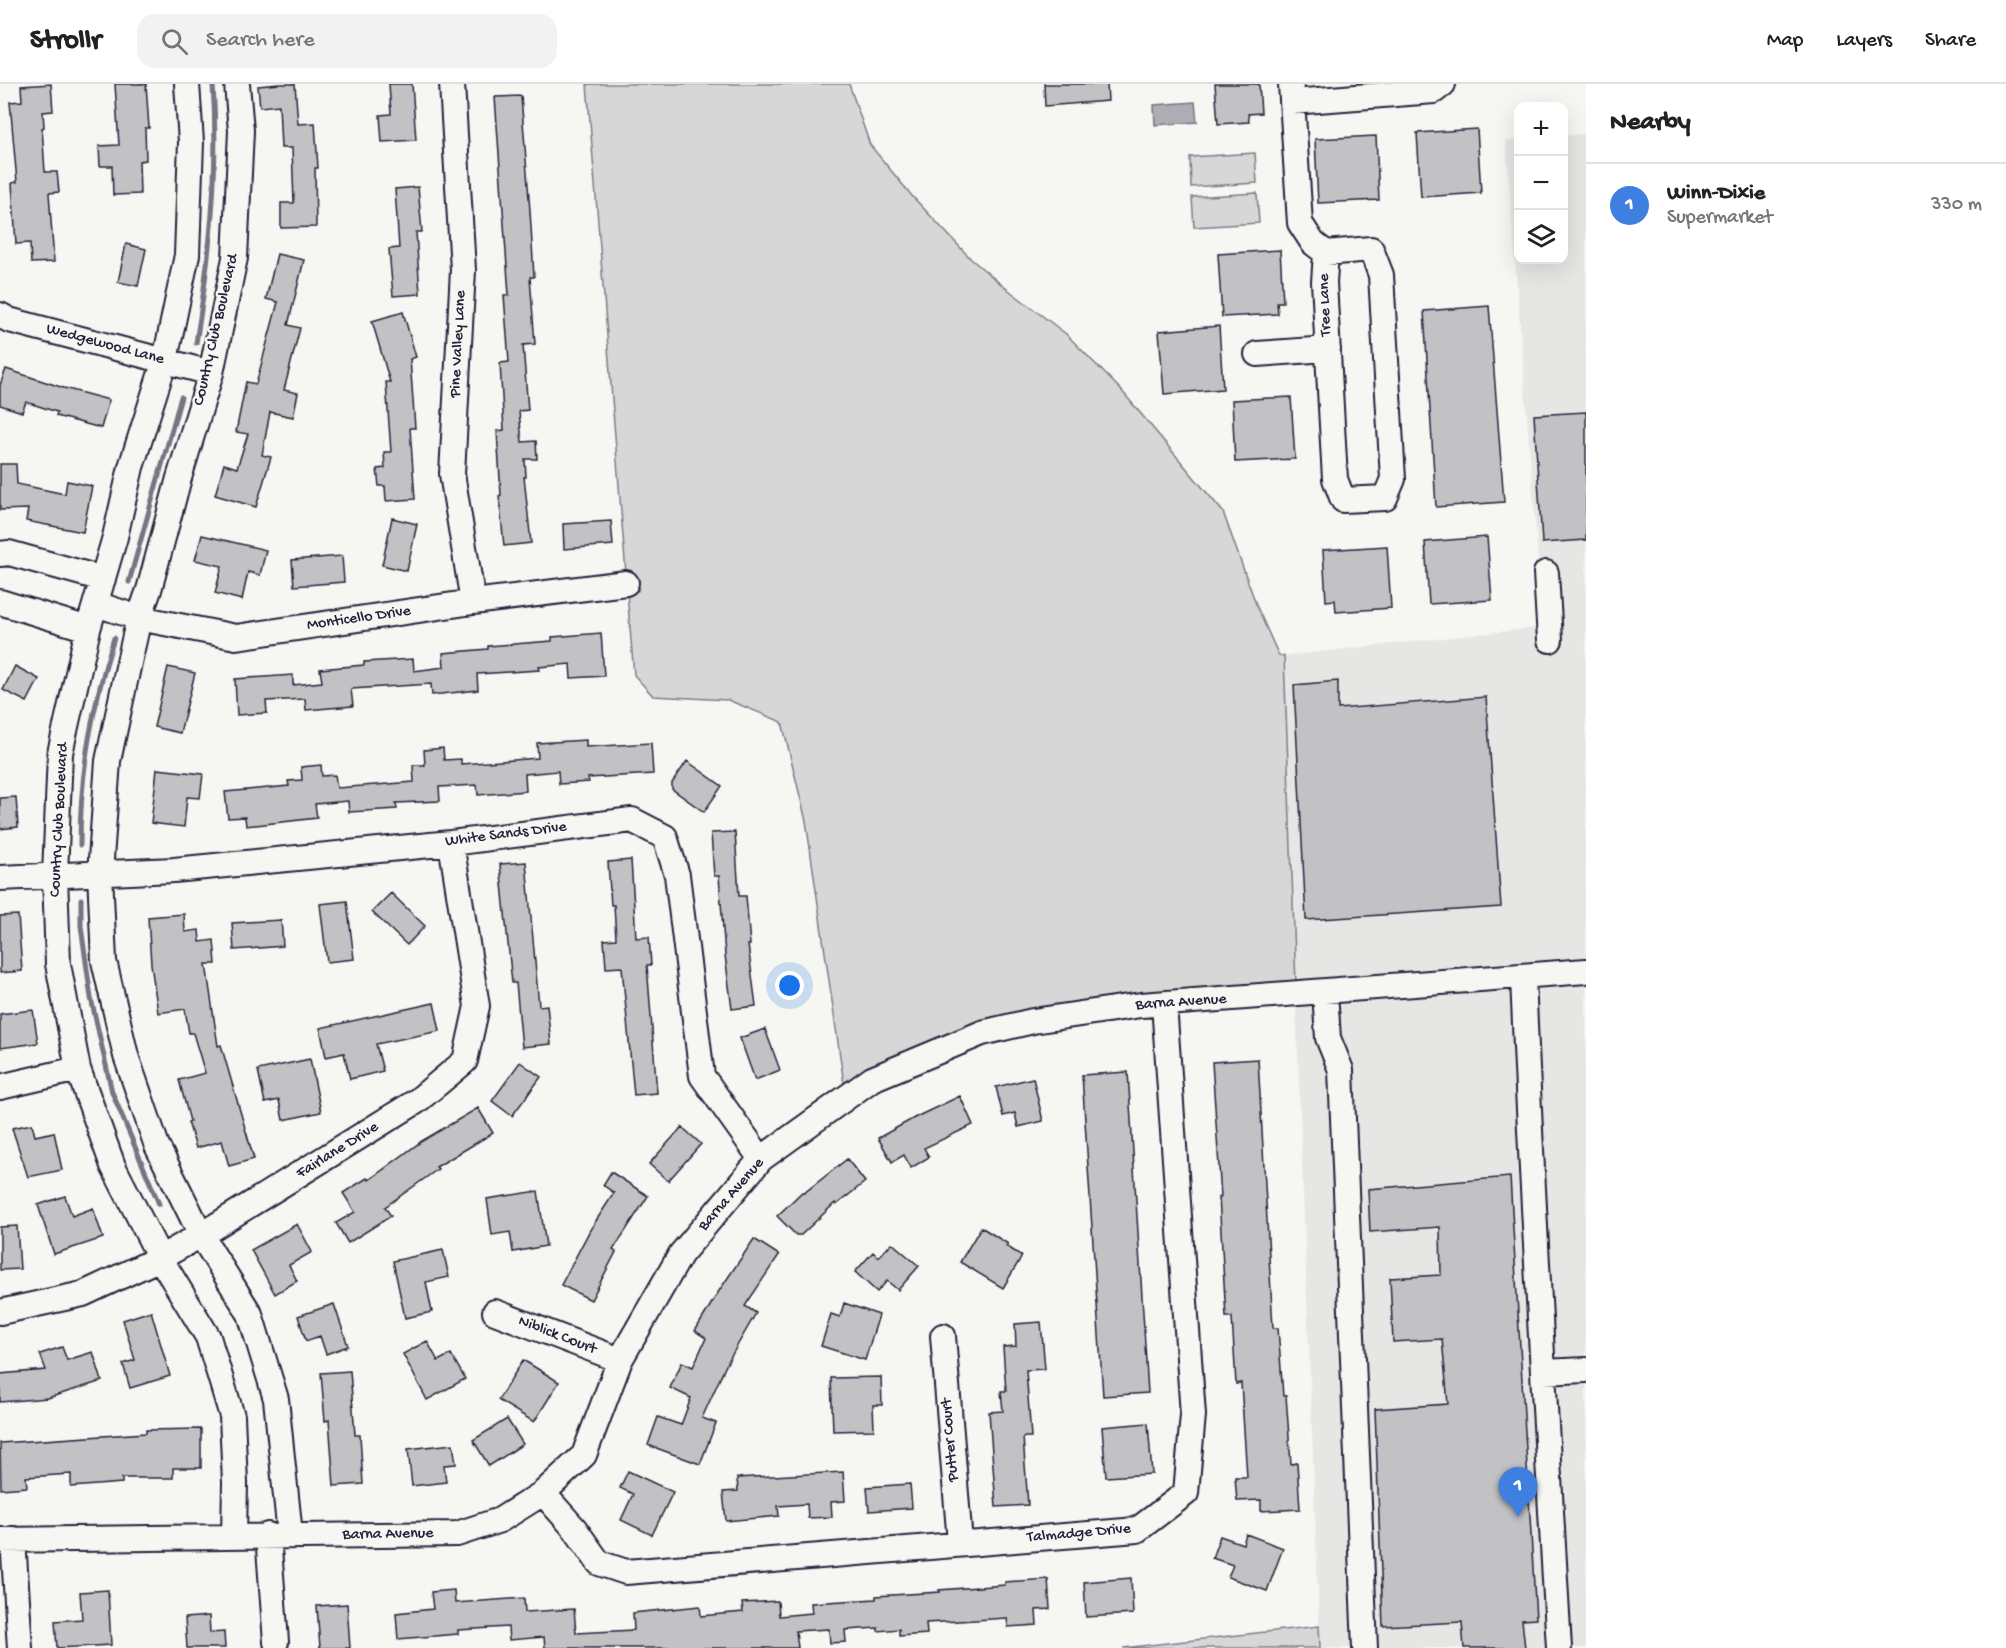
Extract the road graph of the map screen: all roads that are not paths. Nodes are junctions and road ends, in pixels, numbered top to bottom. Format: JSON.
{"nodes":[{"id":1,"x":187,"y":84,"type":"edge"},
{"id":2,"x":237,"y":84,"type":"edge"},
{"id":3,"x":452,"y":84,"type":"edge"},
{"id":4,"x":1443,"y":84,"type":"edge"},
{"id":5,"x":1292,"y":93,"type":"edge"},
{"id":6,"x":1326,"y":253,"type":"junction"},
{"id":7,"x":0,"y":315,"type":"edge"},
{"id":8,"x":1328,"y":349,"type":"junction"},
{"id":9,"x":1257,"y":354,"type":"dead end"},
{"id":10,"x":165,"y":360,"type":"junction"},
{"id":11,"x":211,"y":373,"type":"junction"},
{"id":12,"x":0,"y":554,"type":"edge"},
{"id":13,"x":1546,"y":573,"type":"dead end"},
{"id":14,"x":103,"y":579,"type":"junction"},
{"id":15,"x":626,"y":583,"type":"dead end"},
{"id":16,"x":0,"y":602,"type":"edge"},
{"id":17,"x":473,"y":602,"type":"junction"},
{"id":18,"x":96,"y":604,"type":"junction"},
{"id":19,"x":139,"y":618,"type":"junction"},
{"id":20,"x":88,"y":629,"type":"junction"},
{"id":21,"x":1550,"y":640,"type":"dead end"},
{"id":22,"x":451,"y":843,"type":"junction"},
{"id":23,"x":100,"y":873,"type":"junction"},
{"id":24,"x":55,"y":875,"type":"junction"},
{"id":25,"x":0,"y":878,"type":"edge"},
{"id":26,"x":1586,"y":971,"type":"edge"},
{"id":27,"x":1524,"y":976,"type":"junction"},
{"id":28,"x":1325,"y":992,"type":"junction"},
{"id":29,"x":1164,"y":1004,"type":"junction"},
{"id":30,"x":78,"y":1070,"type":"junction"},
{"id":31,"x":0,"y":1087,"type":"edge"},
{"id":32,"x":761,"y":1159,"type":"junction"},
{"id":33,"x":201,"y":1235,"type":"junction"},
{"id":34,"x":160,"y":1258,"type":"junction"},
{"id":35,"x":0,"y":1312,"type":"edge"},
{"id":36,"x":495,"y":1312,"type":"dead end"},
{"id":37,"x":943,"y":1336,"type":"dead end"},
{"id":38,"x":620,"y":1360,"type":"junction"},
{"id":39,"x":1586,"y":1370,"type":"edge"},
{"id":40,"x":1544,"y":1372,"type":"junction"},
{"id":41,"x":543,"y":1492,"type":"junction"},
{"id":42,"x":279,"y":1535,"type":"junction"},
{"id":43,"x":234,"y":1536,"type":"junction"},
{"id":44,"x":7,"y":1540,"type":"edge"},
{"id":45,"x":960,"y":1543,"type":"junction"},
{"id":46,"x":276,"y":1641,"type":"dead end"},
{"id":47,"x":20,"y":1648,"type":"edge"},
{"id":48,"x":1365,"y":1648,"type":"edge"},
{"id":49,"x":1559,"y":1648,"type":"edge"}],
"edges":[{"from":1,"to":10,"type":"street","name":"Country Club Boulevard"},
{"from":2,"to":11,"type":"street","name":"Country Club Boulevard"},
{"from":3,"to":17,"type":"street","name":"Pine Valley Lane"},
{"from":4,"to":5,"type":"street"},
{"from":5,"to":6,"type":"street","name":"Tree Lane"},
{"from":6,"to":8,"type":"street","name":"Tree Lane"},
{"from":6,"to":8,"type":"street","name":"Tree Lane"},
{"from":7,"to":10,"type":"street","name":"Wedgewood Lane"},
{"from":8,"to":9,"type":"street"},
{"from":10,"to":11,"type":"street","name":"Wedgewood Lane"},
{"from":10,"to":14,"type":"street","name":"Country Club Boulevard"},
{"from":11,"to":19,"type":"street","name":"Country Club Boulevard"},
{"from":12,"to":14,"type":"street"},
{"from":13,"to":21,"type":"street"},
{"from":14,"to":18,"type":"street","name":"Country Club Boulevard"},
{"from":15,"to":17,"type":"street","name":"Monticello Drive"},
{"from":16,"to":20,"type":"street"},
{"from":17,"to":19,"type":"street","name":"Monticello Drive"},
{"from":18,"to":19,"type":"street","name":"Monticello Drive"},
{"from":18,"to":20,"type":"street","name":"Country Club Boulevard"},
{"from":19,"to":23,"type":"street","name":"Country Club Boulevard"},
{"from":20,"to":24,"type":"street","name":"Country Club Boulevard"},
{"from":22,"to":23,"type":"street","name":"White Sands Drive"},
{"from":22,"to":32,"type":"street","name":"White Sands Drive"},
{"from":22,"to":33,"type":"street","name":"Fairlane Drive"},
{"from":23,"to":24,"type":"street","name":"White Sands Drive"},
{"from":23,"to":33,"type":"street","name":"Country Club Boulevard"},
{"from":24,"to":25,"type":"street","name":"White Sands Drive"},
{"from":24,"to":30,"type":"street","name":"Country Club Boulevard"},
{"from":26,"to":27,"type":"street","name":"Barna Avenue"},
{"from":27,"to":28,"type":"street","name":"Barna Avenue"},
{"from":27,"to":40,"type":"street"},
{"from":28,"to":29,"type":"street","name":"Barna Avenue"},
{"from":28,"to":48,"type":"street"},
{"from":29,"to":32,"type":"street","name":"Barna Avenue"},
{"from":29,"to":45,"type":"street","name":"Talmadge Drive"},
{"from":30,"to":31,"type":"street"},
{"from":30,"to":34,"type":"street","name":"Country Club Boulevard"},
{"from":32,"to":38,"type":"street","name":"Barna Avenue"},
{"from":33,"to":34,"type":"street","name":"Fairlane Drive"},
{"from":33,"to":42,"type":"street","name":"Country Club Boulevard"},
{"from":34,"to":35,"type":"street","name":"Fairlane Drive"},
{"from":34,"to":43,"type":"street","name":"Country Club Boulevard"},
{"from":36,"to":38,"type":"street","name":"Niblick Court"},
{"from":37,"to":45,"type":"street","name":"Putter Court"},
{"from":38,"to":41,"type":"street","name":"Barna Avenue"},
{"from":39,"to":40,"type":"street"},
{"from":40,"to":49,"type":"street"},
{"from":41,"to":42,"type":"street","name":"Barna Avenue"},
{"from":41,"to":45,"type":"street","name":"Talmadge Drive"},
{"from":42,"to":43,"type":"street","name":"Barna Avenue"},
{"from":42,"to":46,"type":"street","name":"Country Club Boulevard"},
{"from":43,"to":44,"type":"street","name":"Barna Avenue"},
{"from":44,"to":47,"type":"street"}]}
